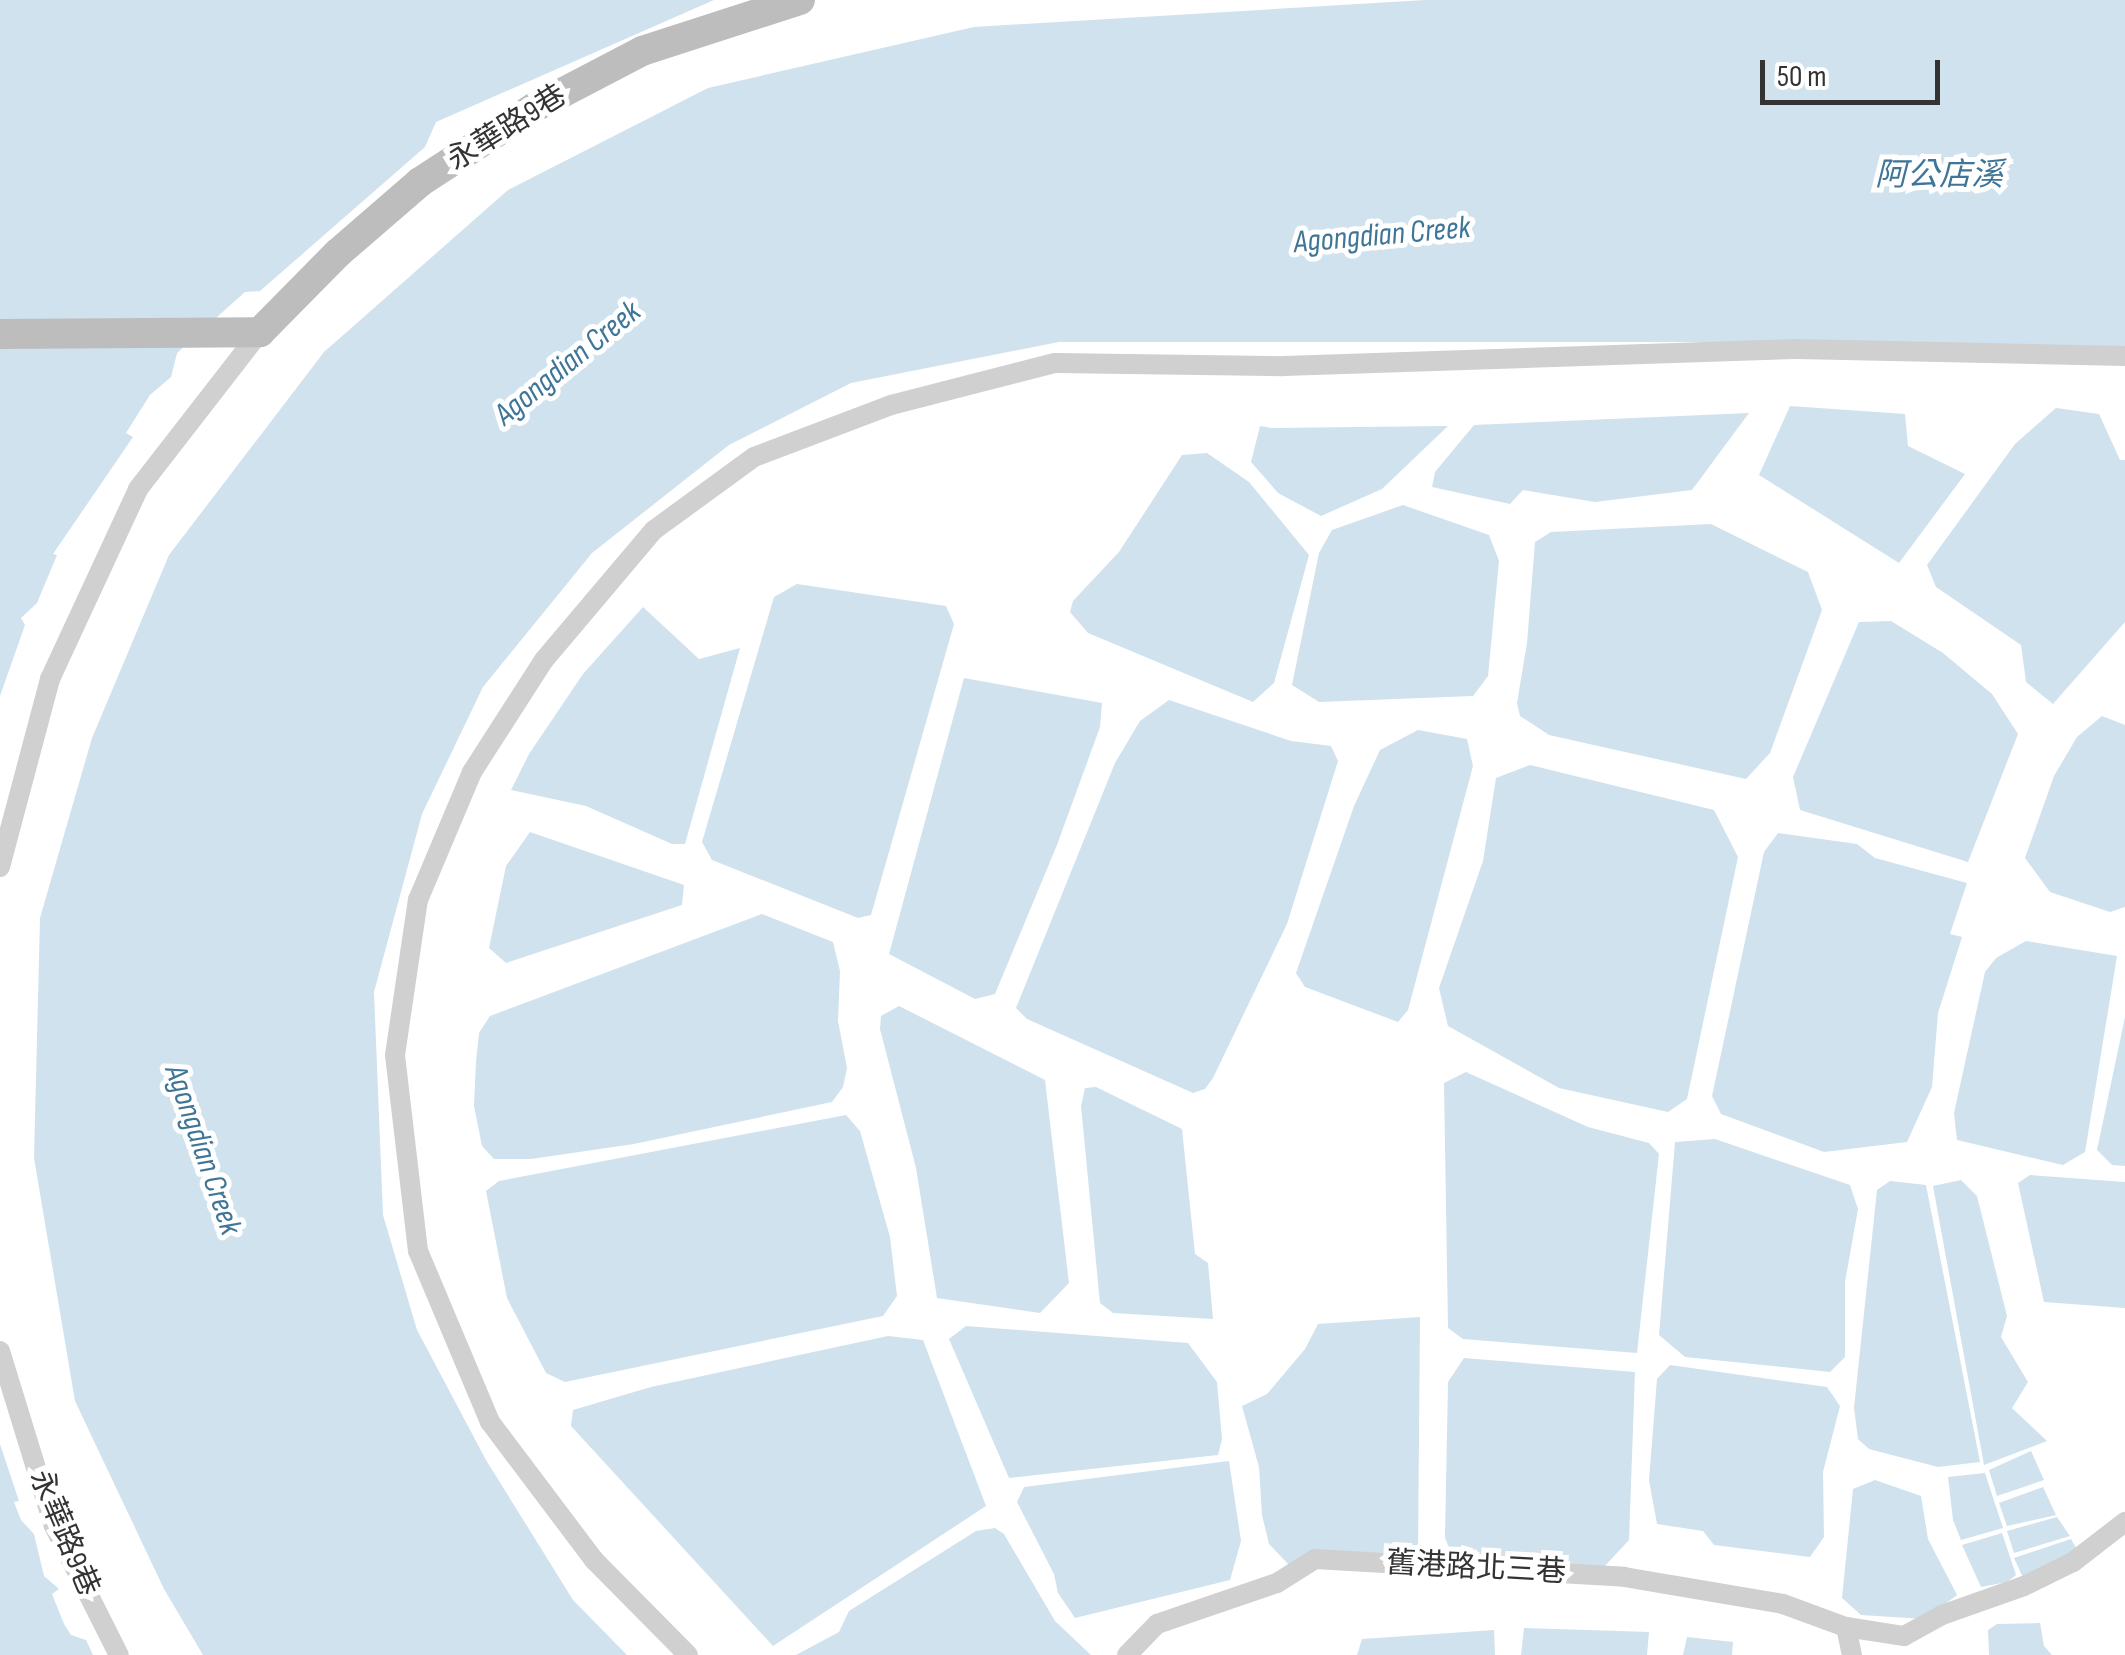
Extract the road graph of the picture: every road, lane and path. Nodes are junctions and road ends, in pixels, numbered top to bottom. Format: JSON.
{"nodes":[{"id":1,"x":800,"y":0,"type":"edge"},
{"id":2,"x":260,"y":332,"type":"junction"},
{"id":3,"x":0,"y":334,"type":"edge"},
{"id":4,"x":2125,"y":356,"type":"edge"},
{"id":5,"x":0,"y":867,"type":"edge"},
{"id":6,"x":0,"y":1351,"type":"edge"},
{"id":7,"x":2125,"y":1522,"type":"edge"},
{"id":8,"x":1846,"y":1627,"type":"junction"},
{"id":9,"x":120,"y":1655,"type":"edge"},
{"id":10,"x":688,"y":1655,"type":"edge"},
{"id":11,"x":1127,"y":1655,"type":"edge"},
{"id":12,"x":1852,"y":1655,"type":"edge"}],
"edges":[{"from":1,"to":2,"type":"street","name":"永華路9巷"},
{"from":2,"to":3,"type":"street"},
{"from":2,"to":5,"type":"street","name":"永華路9巷"},
{"from":4,"to":10,"type":"street"},
{"from":6,"to":9,"type":"street","name":"永華路9巷"},
{"from":7,"to":8,"type":"street","name":"舊港路北三巷"},
{"from":8,"to":11,"type":"street","name":"舊港路北三巷"},
{"from":8,"to":12,"type":"street"}]}
